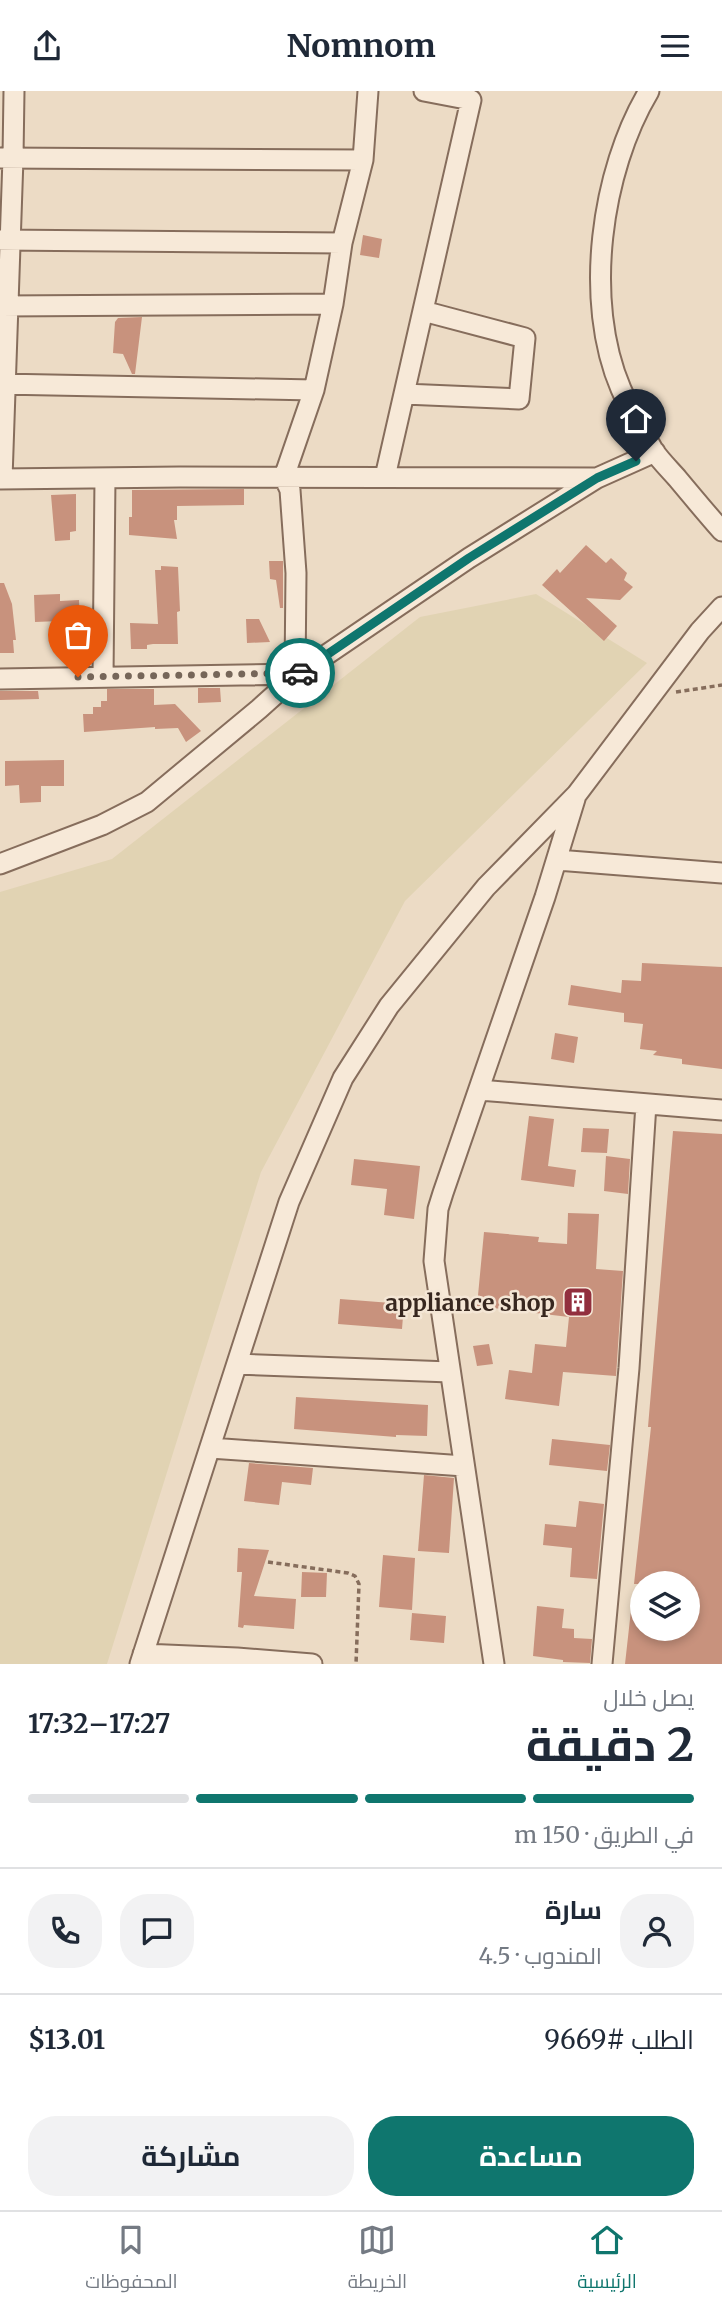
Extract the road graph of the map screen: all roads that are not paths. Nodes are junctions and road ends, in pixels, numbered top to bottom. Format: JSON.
{"nodes":[{"id":1,"x":14,"y":91,"type":"edge"},
{"id":2,"x":368,"y":91,"type":"edge"},
{"id":3,"x":424,"y":91,"type":"edge"},
{"id":4,"x":649,"y":91,"type":"edge"},
{"id":5,"x":473,"y":96,"type":"edge"},
{"id":6,"x":7,"y":158,"type":"edge"},
{"id":7,"x":363,"y":160,"type":"junction"},
{"id":8,"x":5,"y":240,"type":"edge"},
{"id":9,"x":342,"y":243,"type":"junction"},
{"id":10,"x":333,"y":304,"type":"junction"},
{"id":11,"x":4,"y":306,"type":"edge"},
{"id":12,"x":423,"y":311,"type":"junction"},
{"id":13,"x":3,"y":384,"type":"edge"},
{"id":14,"x":314,"y":390,"type":"junction"},
{"id":15,"x":404,"y":394,"type":"junction"},
{"id":16,"x":655,"y":452,"type":"junction"},
{"id":17,"x":284,"y":477,"type":"junction"},
{"id":18,"x":385,"y":477,"type":"junction"},
{"id":19,"x":105,"y":478,"type":"junction"},
{"id":20,"x":597,"y":478,"type":"junction"},
{"id":21,"x":1,"y":479,"type":"edge"},
{"id":22,"x":722,"y":531,"type":"edge"},
{"id":23,"x":722,"y":607,"type":"edge"},
{"id":24,"x":297,"y":675,"type":"junction"},
{"id":25,"x":103,"y":677,"type":"junction"},
{"id":26,"x":0,"y":679,"type":"edge"},
{"id":27,"x":577,"y":794,"type":"junction"},
{"id":28,"x":557,"y":860,"type":"junction"},
{"id":29,"x":0,"y":864,"type":"edge"},
{"id":30,"x":722,"y":873,"type":"edge"},
{"id":31,"x":479,"y":1090,"type":"junction"},
{"id":32,"x":646,"y":1104,"type":"junction"},
{"id":33,"x":722,"y":1110,"type":"edge"},
{"id":34,"x":237,"y":1364,"type":"junction"},
{"id":35,"x":450,"y":1372,"type":"junction"},
{"id":36,"x":209,"y":1448,"type":"junction"},
{"id":37,"x":464,"y":1466,"type":"junction"},
{"id":38,"x":142,"y":1659,"type":"edge"},
{"id":39,"x":312,"y":1664,"type":"edge"},
{"id":40,"x":494,"y":1664,"type":"edge"},
{"id":41,"x":603,"y":1664,"type":"edge"}],
"edges":[{"from":1,"to":6,"type":"street"},
{"from":2,"to":7,"type":"street"},
{"from":3,"to":5,"type":"street"},
{"from":4,"to":16,"type":"street"},
{"from":5,"to":12,"type":"street"},
{"from":6,"to":7,"type":"street"},
{"from":6,"to":8,"type":"street"},
{"from":7,"to":9,"type":"street"},
{"from":8,"to":9,"type":"street"},
{"from":8,"to":11,"type":"street"},
{"from":9,"to":10,"type":"street"},
{"from":10,"to":11,"type":"street"},
{"from":10,"to":14,"type":"street"},
{"from":11,"to":13,"type":"street"},
{"from":12,"to":15,"type":"street"},
{"from":12,"to":15,"type":"street"},
{"from":13,"to":14,"type":"street"},
{"from":13,"to":21,"type":"street"},
{"from":14,"to":17,"type":"street"},
{"from":15,"to":18,"type":"street"},
{"from":16,"to":20,"type":"street"},
{"from":16,"to":22,"type":"street"},
{"from":17,"to":18,"type":"street"},
{"from":17,"to":19,"type":"street"},
{"from":17,"to":24,"type":"street"},
{"from":18,"to":20,"type":"street"},
{"from":19,"to":21,"type":"street"},
{"from":19,"to":25,"type":"street"},
{"from":20,"to":24,"type":"street"},
{"from":23,"to":27,"type":"street"},
{"from":24,"to":25,"type":"street"},
{"from":24,"to":29,"type":"street"},
{"from":25,"to":26,"type":"street"},
{"from":27,"to":28,"type":"street"},
{"from":27,"to":34,"type":"street"},
{"from":28,"to":30,"type":"street"},
{"from":28,"to":31,"type":"street"},
{"from":31,"to":32,"type":"street"},
{"from":31,"to":35,"type":"street"},
{"from":32,"to":33,"type":"street"},
{"from":32,"to":41,"type":"street"},
{"from":34,"to":35,"type":"street"},
{"from":34,"to":36,"type":"street"},
{"from":35,"to":37,"type":"street"},
{"from":36,"to":37,"type":"street"},
{"from":36,"to":38,"type":"street"},
{"from":37,"to":40,"type":"street"},
{"from":38,"to":39,"type":"street"}]}
